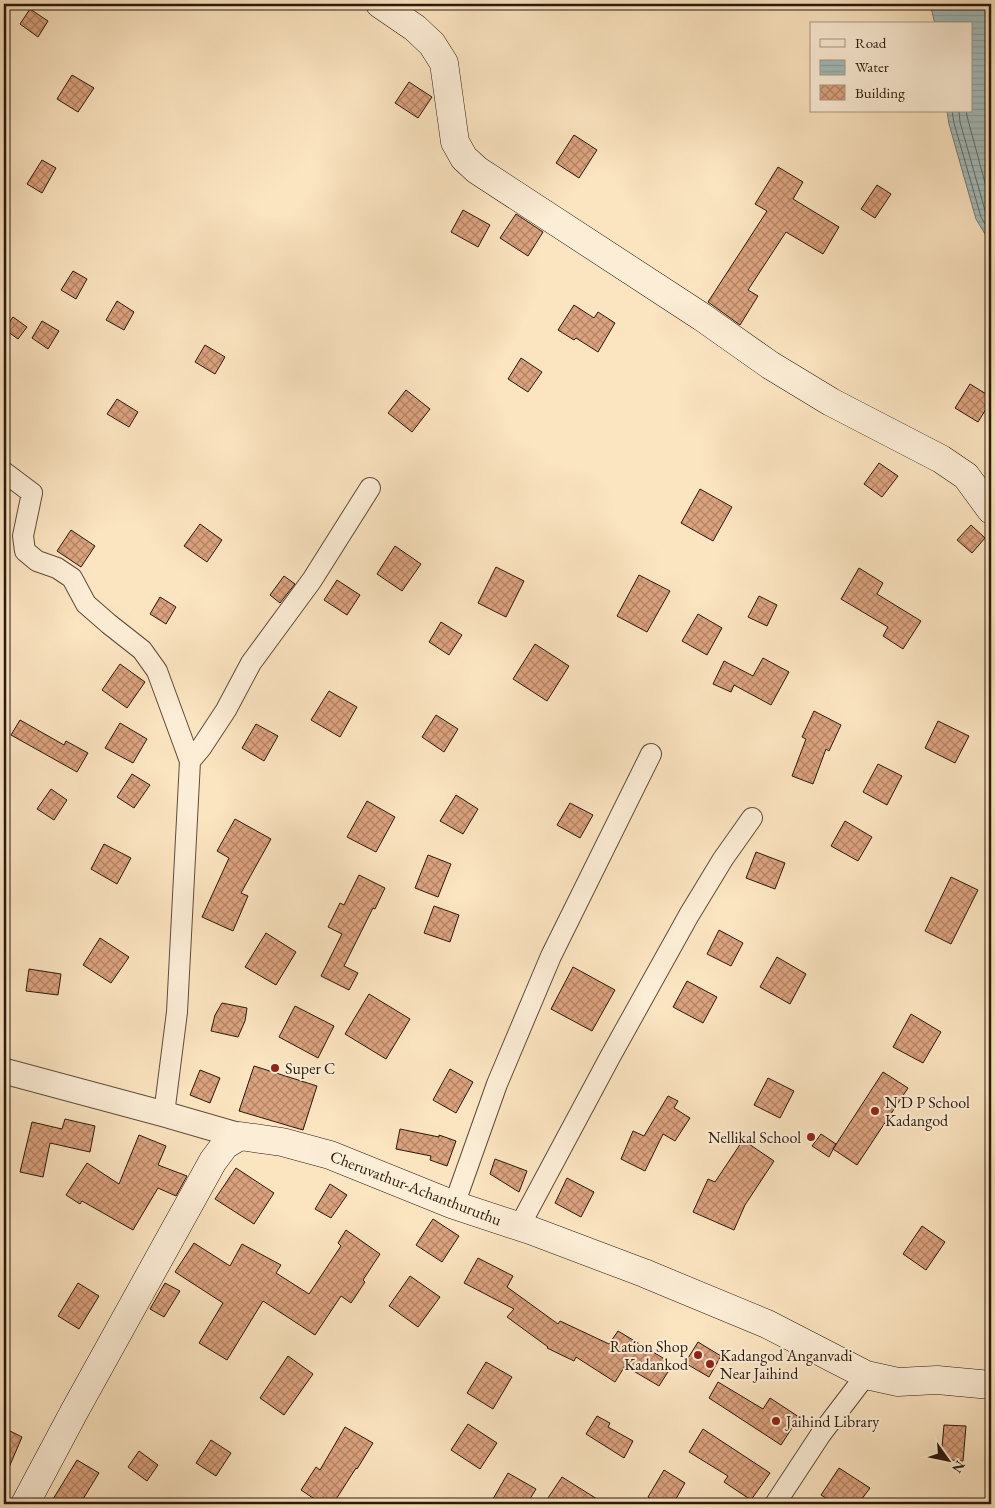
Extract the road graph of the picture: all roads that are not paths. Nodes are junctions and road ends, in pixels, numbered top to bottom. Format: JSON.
{"nodes":[{"id":1,"x":380,"y":4,"type":"edge"},
{"id":2,"x":4,"y":472,"type":"edge"},
{"id":3,"x":370,"y":488,"type":"dead end"},
{"id":4,"x":991,"y":510,"type":"edge"},
{"id":5,"x":651,"y":754,"type":"dead end"},
{"id":6,"x":190,"y":761,"type":"junction"},
{"id":7,"x":752,"y":818,"type":"dead end"},
{"id":8,"x":4,"y":1072,"type":"edge"},
{"id":9,"x":164,"y":1114,"type":"junction"},
{"id":10,"x":240,"y":1136,"type":"junction"},
{"id":11,"x":454,"y":1205,"type":"junction"},
{"id":12,"x":519,"y":1227,"type":"junction"},
{"id":13,"x":866,"y":1374,"type":"junction"},
{"id":14,"x":991,"y":1385,"type":"edge"},
{"id":15,"x":25,"y":1504,"type":"edge"},
{"id":16,"x":776,"y":1504,"type":"edge"}],
"edges":[{"from":1,"to":4,"type":"main road"},
{"from":2,"to":6,"type":"street"},
{"from":3,"to":6,"type":"street"},
{"from":5,"to":11,"type":"street"},
{"from":6,"to":9,"type":"street"},
{"from":7,"to":12,"type":"street"},
{"from":8,"to":9,"type":"street"},
{"from":9,"to":10,"type":"street"},
{"from":10,"to":11,"type":"main road","name":"Cheruvathur-Achanthuruthu"},
{"from":10,"to":15,"type":"main road"},
{"from":11,"to":12,"type":"main road","name":"Cheruvathur-Achanthuruthu"},
{"from":12,"to":13,"type":"main road","name":"Cheruvathur-Achanthuruthu"},
{"from":13,"to":14,"type":"main road","name":"Cheruvathur-Achanthuruthu"},
{"from":13,"to":16,"type":"street"}]}
